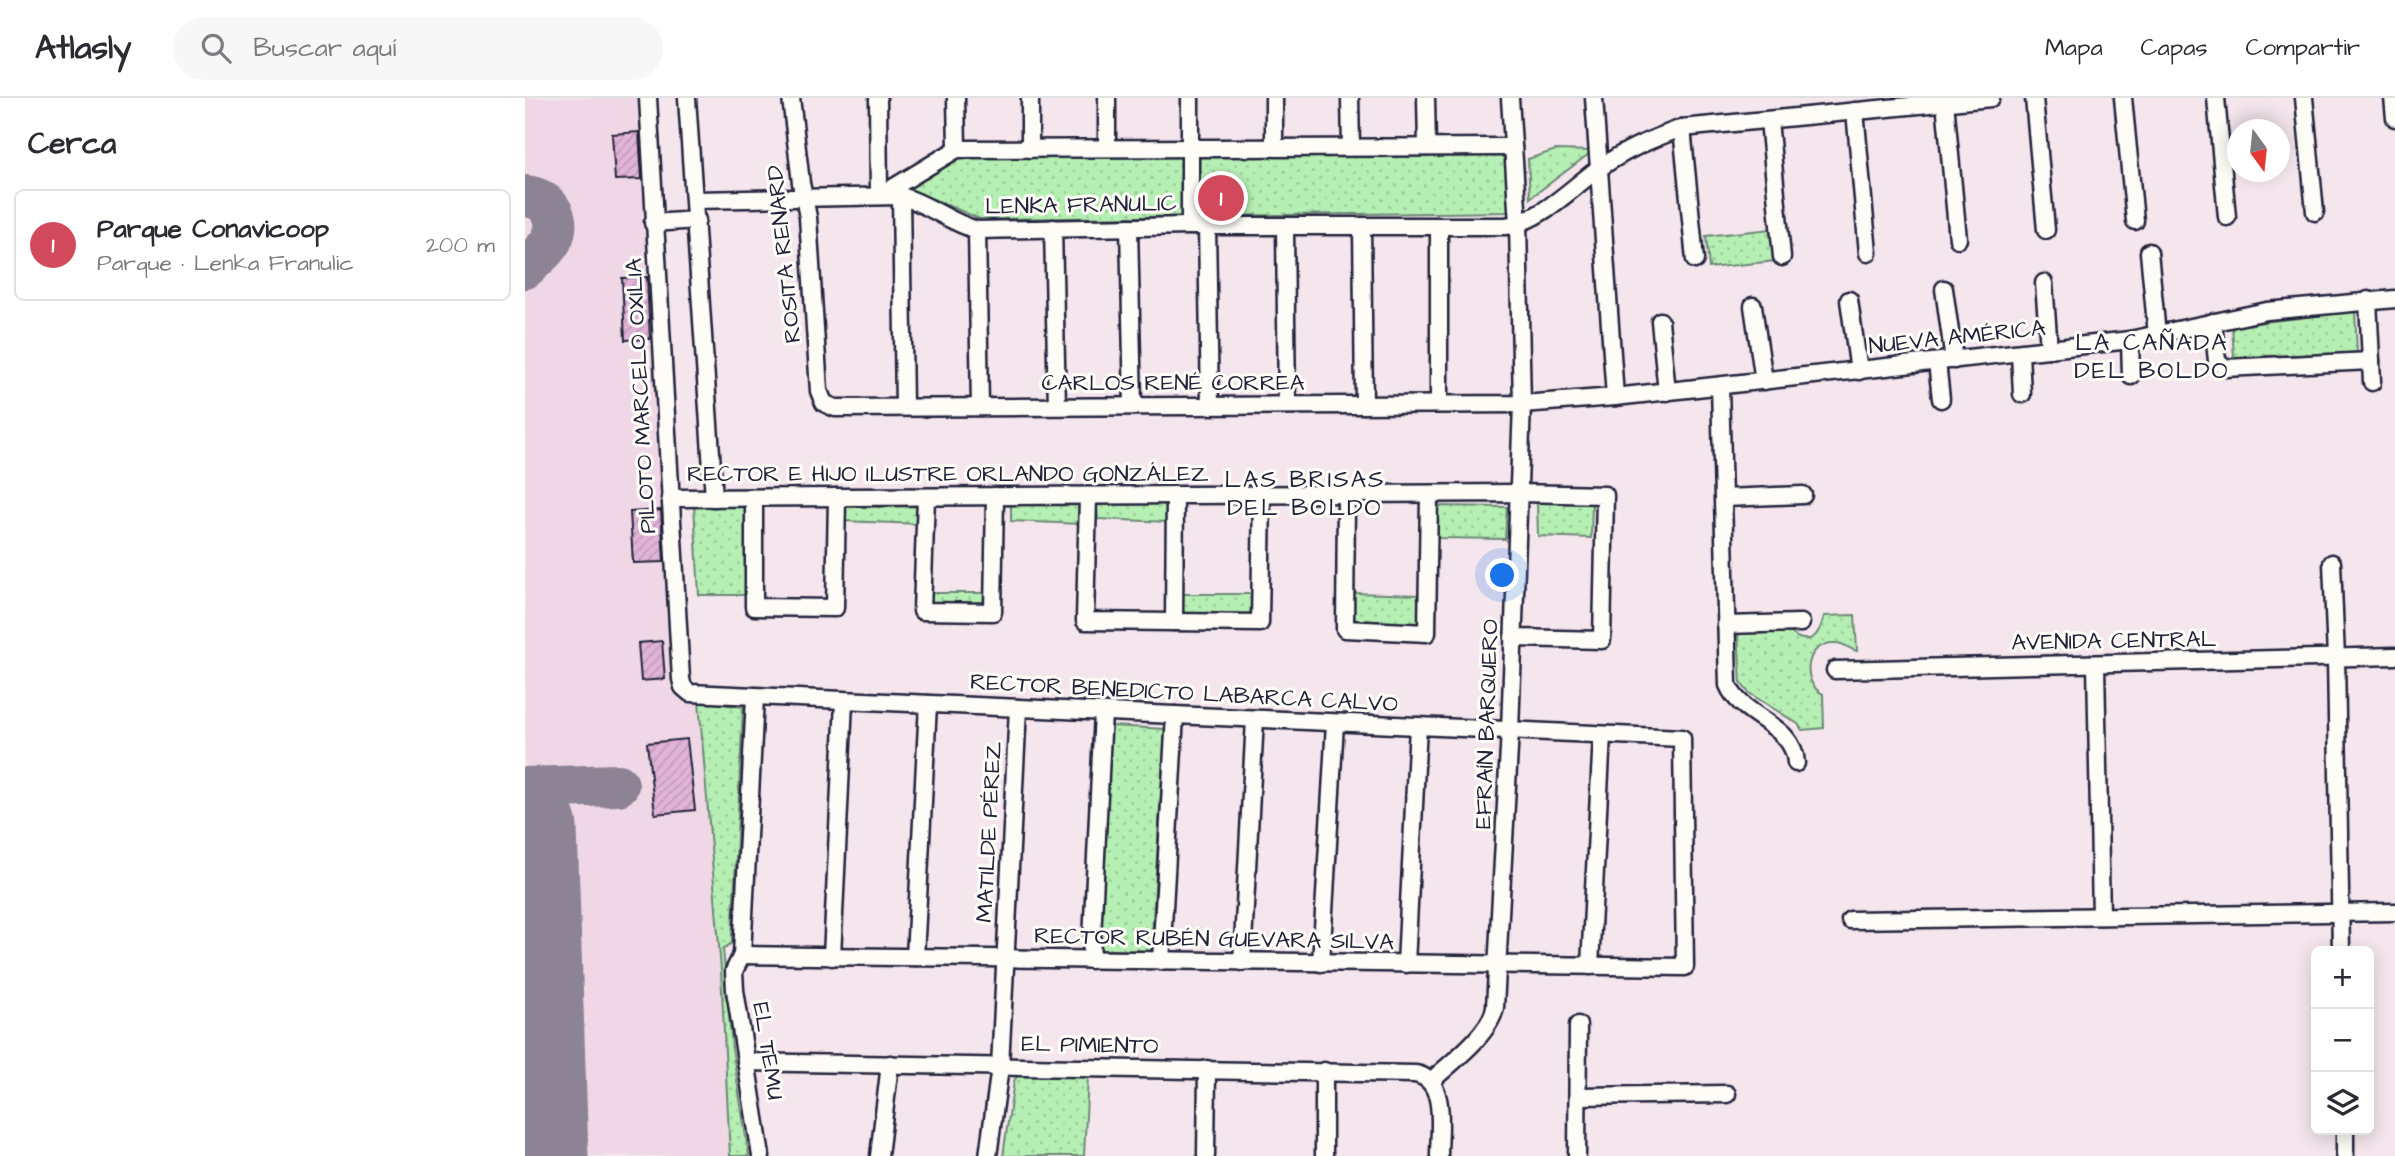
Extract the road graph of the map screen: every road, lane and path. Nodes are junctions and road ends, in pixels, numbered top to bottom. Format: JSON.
{"nodes":[{"id":1,"x":648,"y":98,"type":"edge"},
{"id":2,"x":687,"y":98,"type":"edge"},
{"id":3,"x":791,"y":98,"type":"edge"},
{"id":4,"x":878,"y":98,"type":"edge"},
{"id":5,"x":956,"y":98,"type":"edge"},
{"id":6,"x":1030,"y":98,"type":"edge"},
{"id":7,"x":1107,"y":98,"type":"edge"},
{"id":8,"x":1190,"y":98,"type":"edge"},
{"id":9,"x":1274,"y":98,"type":"edge"},
{"id":10,"x":1350,"y":98,"type":"edge"},
{"id":11,"x":1426,"y":98,"type":"edge"},
{"id":12,"x":1510,"y":98,"type":"edge"},
{"id":13,"x":1594,"y":98,"type":"edge"},
{"id":14,"x":1990,"y":98,"type":"edge"},
{"id":15,"x":2034,"y":98,"type":"edge"},
{"id":16,"x":2123,"y":98,"type":"edge"},
{"id":17,"x":2216,"y":98,"type":"edge"},
{"id":18,"x":2304,"y":98,"type":"edge"},
{"id":19,"x":2393,"y":98,"type":"edge"},
{"id":20,"x":1945,"y":102,"type":"junction"},
{"id":21,"x":1855,"y":111,"type":"junction"},
{"id":22,"x":2395,"y":118,"type":"edge"},
{"id":23,"x":1769,"y":120,"type":"junction"},
{"id":24,"x":1682,"y":128,"type":"junction"},
{"id":25,"x":1427,"y":146,"type":"junction"},
{"id":26,"x":1351,"y":147,"type":"junction"},
{"id":27,"x":1513,"y":147,"type":"junction"},
{"id":28,"x":1107,"y":148,"type":"junction"},
{"id":29,"x":1191,"y":148,"type":"junction"},
{"id":30,"x":1274,"y":148,"type":"junction"},
{"id":31,"x":957,"y":149,"type":"junction"},
{"id":32,"x":1030,"y":149,"type":"junction"},
{"id":33,"x":1599,"y":168,"type":"junction"},
{"id":34,"x":879,"y":196,"type":"junction"},
{"id":35,"x":901,"y":196,"type":"junction"},
{"id":36,"x":804,"y":199,"type":"junction"},
{"id":37,"x":695,"y":200,"type":"junction"},
{"id":38,"x":2315,"y":212,"type":"dead end"},
{"id":39,"x":2227,"y":216,"type":"dead end"},
{"id":40,"x":697,"y":220,"type":"junction"},
{"id":41,"x":2135,"y":221,"type":"dead end"},
{"id":42,"x":653,"y":223,"type":"junction"},
{"id":43,"x":1518,"y":224,"type":"junction"},
{"id":44,"x":1189,"y":226,"type":"junction"},
{"id":45,"x":1362,"y":226,"type":"junction"},
{"id":46,"x":1439,"y":226,"type":"junction"},
{"id":47,"x":1129,"y":227,"type":"junction"},
{"id":48,"x":1207,"y":227,"type":"junction"},
{"id":49,"x":1285,"y":227,"type":"junction"},
{"id":50,"x":1053,"y":228,"type":"junction"},
{"id":51,"x":977,"y":230,"type":"junction"},
{"id":52,"x":2046,"y":230,"type":"dead end"},
{"id":53,"x":1958,"y":239,"type":"dead end"},
{"id":54,"x":2149,"y":252,"type":"dead end"},
{"id":55,"x":1868,"y":253,"type":"dead end"},
{"id":56,"x":1782,"y":257,"type":"dead end"},
{"id":57,"x":1695,"y":260,"type":"dead end"},
{"id":58,"x":2044,"y":283,"type":"dead end"},
{"id":59,"x":1944,"y":289,"type":"dead end"},
{"id":60,"x":2395,"y":299,"type":"edge"},
{"id":61,"x":1849,"y":300,"type":"dead end"},
{"id":62,"x":2368,"y":300,"type":"junction"},
{"id":63,"x":1753,"y":306,"type":"dead end"},
{"id":64,"x":1660,"y":321,"type":"dead end"},
{"id":65,"x":2213,"y":323,"type":"junction"},
{"id":66,"x":2157,"y":335,"type":"junction"},
{"id":67,"x":2130,"y":340,"type":"junction"},
{"id":68,"x":2049,"y":349,"type":"junction"},
{"id":69,"x":2020,"y":353,"type":"junction"},
{"id":70,"x":1945,"y":361,"type":"junction"},
{"id":71,"x":2371,"y":361,"type":"junction"},
{"id":72,"x":1859,"y":371,"type":"junction"},
{"id":73,"x":2131,"y":376,"type":"dead end"},
{"id":74,"x":1765,"y":381,"type":"junction"},
{"id":75,"x":2372,"y":382,"type":"dead end"},
{"id":76,"x":1720,"y":386,"type":"junction"},
{"id":77,"x":1667,"y":392,"type":"junction"},
{"id":78,"x":2022,"y":394,"type":"dead end"},
{"id":79,"x":1615,"y":397,"type":"junction"},
{"id":80,"x":1941,"y":399,"type":"dead end"},
{"id":81,"x":824,"y":403,"type":"joint"},
{"id":82,"x":1439,"y":404,"type":"junction"},
{"id":83,"x":1522,"y":404,"type":"junction"},
{"id":84,"x":1133,"y":405,"type":"junction"},
{"id":85,"x":1210,"y":405,"type":"junction"},
{"id":86,"x":1287,"y":405,"type":"junction"},
{"id":87,"x":1364,"y":405,"type":"junction"},
{"id":88,"x":980,"y":406,"type":"junction"},
{"id":89,"x":1057,"y":406,"type":"junction"},
{"id":90,"x":904,"y":407,"type":"junction"},
{"id":91,"x":1519,"y":493,"type":"junction"},
{"id":92,"x":1429,"y":494,"type":"junction"},
{"id":93,"x":1175,"y":495,"type":"junction"},
{"id":94,"x":1262,"y":495,"type":"junction"},
{"id":95,"x":1346,"y":495,"type":"junction"},
{"id":96,"x":1803,"y":495,"type":"dead end"},
{"id":97,"x":995,"y":496,"type":"junction"},
{"id":98,"x":1088,"y":496,"type":"junction"},
{"id":99,"x":837,"y":497,"type":"junction"},
{"id":100,"x":926,"y":497,"type":"junction"},
{"id":101,"x":670,"y":498,"type":"junction"},
{"id":102,"x":714,"y":498,"type":"junction"},
{"id":103,"x":754,"y":498,"type":"junction"},
{"id":104,"x":1724,"y":498,"type":"junction"},
{"id":105,"x":2332,"y":563,"type":"dead end"},
{"id":106,"x":1174,"y":622,"type":"junction"},
{"id":107,"x":1801,"y":623,"type":"dead end"},
{"id":108,"x":1726,"y":625,"type":"junction"},
{"id":109,"x":1513,"y":638,"type":"junction"},
{"id":110,"x":2395,"y":656,"type":"edge"},
{"id":111,"x":2336,"y":658,"type":"junction"},
{"id":112,"x":2096,"y":665,"type":"junction"},
{"id":113,"x":1835,"y":670,"type":"dead end"},
{"id":114,"x":686,"y":691,"type":"joint"},
{"id":115,"x":755,"y":697,"type":"junction"},
{"id":116,"x":845,"y":701,"type":"junction"},
{"id":117,"x":928,"y":704,"type":"junction"},
{"id":118,"x":1018,"y":708,"type":"junction"},
{"id":119,"x":1103,"y":712,"type":"junction"},
{"id":120,"x":1175,"y":715,"type":"junction"},
{"id":121,"x":1255,"y":719,"type":"junction"},
{"id":122,"x":1335,"y":723,"type":"junction"},
{"id":123,"x":1418,"y":726,"type":"junction"},
{"id":124,"x":1510,"y":730,"type":"junction"},
{"id":125,"x":1602,"y":735,"type":"junction"},
{"id":126,"x":1796,"y":763,"type":"dead end"},
{"id":127,"x":2395,"y":912,"type":"edge"},
{"id":128,"x":2340,"y":913,"type":"junction"},
{"id":129,"x":2101,"y":916,"type":"junction"},
{"id":130,"x":1850,"y":920,"type":"dead end"},
{"id":131,"x":2341,"y":946,"type":"edge"},
{"id":132,"x":742,"y":955,"type":"junction"},
{"id":133,"x":832,"y":957,"type":"junction"},
{"id":134,"x":915,"y":957,"type":"junction"},
{"id":135,"x":1006,"y":959,"type":"junction"},
{"id":136,"x":1091,"y":960,"type":"junction"},
{"id":137,"x":1161,"y":961,"type":"junction"},
{"id":138,"x":1242,"y":962,"type":"junction"},
{"id":139,"x":1321,"y":963,"type":"junction"},
{"id":140,"x":1406,"y":964,"type":"junction"},
{"id":141,"x":1498,"y":965,"type":"junction"},
{"id":142,"x":1590,"y":966,"type":"junction"},
{"id":143,"x":1685,"y":967,"type":"joint"},
{"id":144,"x":1578,"y":1025,"type":"dead end"},
{"id":145,"x":746,"y":1062,"type":"junction"},
{"id":146,"x":890,"y":1064,"type":"junction"},
{"id":147,"x":1000,"y":1067,"type":"junction"},
{"id":148,"x":1207,"y":1069,"type":"junction"},
{"id":149,"x":1324,"y":1072,"type":"junction"},
{"id":150,"x":1431,"y":1081,"type":"junction"},
{"id":151,"x":1727,"y":1094,"type":"dead end"},
{"id":152,"x":1578,"y":1096,"type":"junction"},
{"id":153,"x":2345,"y":1135,"type":"edge"},
{"id":154,"x":2345,"y":1155,"type":"edge"},
{"id":155,"x":761,"y":1156,"type":"edge"},
{"id":156,"x":879,"y":1156,"type":"edge"},
{"id":157,"x":988,"y":1156,"type":"edge"},
{"id":158,"x":1206,"y":1156,"type":"edge"},
{"id":159,"x":1324,"y":1156,"type":"edge"},
{"id":160,"x":1439,"y":1156,"type":"edge"},
{"id":161,"x":1577,"y":1156,"type":"edge"}],
"edges":[{"from":1,"to":42,"type":"street","name":"PILOTO MARCELO OXILIA"},
{"from":2,"to":37,"type":"street"},
{"from":3,"to":36,"type":"street","name":"ROSITA RENARD"},
{"from":4,"to":34,"type":"street"},
{"from":5,"to":31,"type":"street"},
{"from":6,"to":32,"type":"street"},
{"from":7,"to":28,"type":"street"},
{"from":8,"to":29,"type":"street"},
{"from":9,"to":30,"type":"street"},
{"from":10,"to":26,"type":"street"},
{"from":11,"to":25,"type":"street"},
{"from":12,"to":27,"type":"street","name":"EFRAÍN BARQUERO"},
{"from":13,"to":33,"type":"street"},
{"from":14,"to":20,"type":"street"},
{"from":15,"to":52,"type":"street"},
{"from":16,"to":41,"type":"street"},
{"from":17,"to":39,"type":"street"},
{"from":18,"to":38,"type":"street"},
{"from":19,"to":22,"type":"street"},
{"from":20,"to":21,"type":"street"},
{"from":20,"to":53,"type":"street"},
{"from":21,"to":23,"type":"street"},
{"from":21,"to":55,"type":"street"},
{"from":23,"to":24,"type":"street"},
{"from":23,"to":56,"type":"street"},
{"from":24,"to":33,"type":"street"},
{"from":24,"to":57,"type":"street"},
{"from":25,"to":26,"type":"street"},
{"from":25,"to":27,"type":"street"},
{"from":26,"to":30,"type":"street"},
{"from":27,"to":43,"type":"street","name":"EFRAÍN BARQUERO"},
{"from":28,"to":29,"type":"street"},
{"from":28,"to":32,"type":"street"},
{"from":29,"to":30,"type":"street"},
{"from":29,"to":44,"type":"street"},
{"from":31,"to":32,"type":"street"},
{"from":31,"to":34,"type":"street"},
{"from":33,"to":43,"type":"street"},
{"from":33,"to":79,"type":"street"},
{"from":34,"to":35,"type":"street","name":"LENKA FRANULIC"},
{"from":34,"to":36,"type":"street","name":"LENKA FRANULIC"},
{"from":35,"to":51,"type":"street","name":"LENKA FRANULIC"},
{"from":35,"to":90,"type":"street"},
{"from":36,"to":37,"type":"street","name":"LENKA FRANULIC"},
{"from":36,"to":81,"type":"street","name":"ROSITA RENARD"},
{"from":37,"to":40,"type":"street"},
{"from":40,"to":42,"type":"street"},
{"from":40,"to":102,"type":"street"},
{"from":42,"to":101,"type":"street","name":"PILOTO MARCELO OXILIA"},
{"from":43,"to":46,"type":"street","name":"LENKA FRANULIC"},
{"from":43,"to":83,"type":"street","name":"EFRAÍN BARQUERO"},
{"from":44,"to":47,"type":"street","name":"LENKA FRANULIC"},
{"from":44,"to":48,"type":"street","name":"LENKA FRANULIC"},
{"from":45,"to":46,"type":"street","name":"LENKA FRANULIC"},
{"from":45,"to":49,"type":"street","name":"LENKA FRANULIC"},
{"from":45,"to":87,"type":"street"},
{"from":46,"to":82,"type":"street"},
{"from":47,"to":50,"type":"street","name":"LENKA FRANULIC"},
{"from":47,"to":84,"type":"street"},
{"from":48,"to":49,"type":"street","name":"LENKA FRANULIC"},
{"from":48,"to":85,"type":"street"},
{"from":49,"to":86,"type":"street"},
{"from":50,"to":51,"type":"street","name":"LENKA FRANULIC"},
{"from":50,"to":89,"type":"street"},
{"from":51,"to":88,"type":"street"},
{"from":54,"to":66,"type":"street"},
{"from":58,"to":68,"type":"street"},
{"from":59,"to":70,"type":"street"},
{"from":60,"to":62,"type":"street","name":"NUEVA AMÉRICA"},
{"from":61,"to":72,"type":"street"},
{"from":62,"to":65,"type":"street","name":"NUEVA AMÉRICA"},
{"from":62,"to":71,"type":"street"},
{"from":63,"to":74,"type":"street"},
{"from":64,"to":77,"type":"street"},
{"from":65,"to":66,"type":"street","name":"NUEVA AMÉRICA"},
{"from":65,"to":71,"type":"street"},
{"from":66,"to":67,"type":"street","name":"NUEVA AMÉRICA"},
{"from":67,"to":68,"type":"street","name":"NUEVA AMÉRICA"},
{"from":67,"to":73,"type":"street"},
{"from":68,"to":69,"type":"street","name":"NUEVA AMÉRICA"},
{"from":69,"to":70,"type":"street","name":"NUEVA AMÉRICA"},
{"from":69,"to":78,"type":"street"},
{"from":70,"to":72,"type":"street","name":"NUEVA AMÉRICA"},
{"from":70,"to":80,"type":"street"},
{"from":71,"to":75,"type":"street"},
{"from":72,"to":74,"type":"street","name":"NUEVA AMÉRICA"},
{"from":74,"to":76,"type":"street","name":"NUEVA AMÉRICA"},
{"from":76,"to":77,"type":"street","name":"NUEVA AMÉRICA"},
{"from":76,"to":104,"type":"street"},
{"from":77,"to":79,"type":"street","name":"NUEVA AMÉRICA"},
{"from":79,"to":83,"type":"street","name":"NUEVA AMÉRICA"},
{"from":81,"to":90,"type":"street","name":"CARLOS RENÉ CORREA"},
{"from":82,"to":83,"type":"street","name":"CARLOS RENÉ CORREA"},
{"from":82,"to":87,"type":"street","name":"CARLOS RENÉ CORREA"},
{"from":83,"to":91,"type":"street","name":"EFRAÍN BARQUERO"},
{"from":84,"to":85,"type":"street","name":"CARLOS RENÉ CORREA"},
{"from":84,"to":89,"type":"street","name":"CARLOS RENÉ CORREA"},
{"from":85,"to":86,"type":"street","name":"CARLOS RENÉ CORREA"},
{"from":86,"to":87,"type":"street","name":"CARLOS RENÉ CORREA"},
{"from":88,"to":89,"type":"street","name":"CARLOS RENÉ CORREA"},
{"from":88,"to":90,"type":"street","name":"CARLOS RENÉ CORREA"},
{"from":91,"to":92,"type":"street","name":"RECTOR E HIJO ILUSTRE ORLANDO GONZÁLEZ"},
{"from":91,"to":109,"type":"street","name":"EFRAÍN BARQUERO"},
{"from":91,"to":109,"type":"street","name":"RECTOR E HIJO ILUSTRE ORLANDO GONZÁLEZ"},
{"from":92,"to":95,"type":"street","name":"RECTOR E HIJO ILUSTRE ORLANDO GONZÁLEZ"},
{"from":92,"to":95,"type":"street"},
{"from":93,"to":94,"type":"street","name":"RECTOR E HIJO ILUSTRE ORLANDO GONZÁLEZ"},
{"from":93,"to":98,"type":"street","name":"RECTOR E HIJO ILUSTRE ORLANDO GONZÁLEZ"},
{"from":93,"to":106,"type":"street"},
{"from":94,"to":95,"type":"street","name":"RECTOR E HIJO ILUSTRE ORLANDO GONZÁLEZ"},
{"from":94,"to":106,"type":"street"},
{"from":96,"to":104,"type":"street"},
{"from":97,"to":98,"type":"street","name":"RECTOR E HIJO ILUSTRE ORLANDO GONZÁLEZ"},
{"from":97,"to":100,"type":"street","name":"RECTOR E HIJO ILUSTRE ORLANDO GONZÁLEZ"},
{"from":97,"to":100,"type":"street"},
{"from":98,"to":106,"type":"street"},
{"from":99,"to":100,"type":"street","name":"RECTOR E HIJO ILUSTRE ORLANDO GONZÁLEZ"},
{"from":99,"to":103,"type":"street","name":"RECTOR E HIJO ILUSTRE ORLANDO GONZÁLEZ"},
{"from":99,"to":103,"type":"street"},
{"from":101,"to":102,"type":"street","name":"RECTOR E HIJO ILUSTRE ORLANDO GONZÁLEZ"},
{"from":101,"to":114,"type":"street","name":"PILOTO MARCELO OXILIA"},
{"from":102,"to":103,"type":"street","name":"RECTOR E HIJO ILUSTRE ORLANDO GONZÁLEZ"},
{"from":104,"to":108,"type":"street"},
{"from":105,"to":111,"type":"street"},
{"from":107,"to":108,"type":"street"},
{"from":108,"to":126,"type":"street"},
{"from":109,"to":124,"type":"street","name":"EFRAÍN BARQUERO"},
{"from":110,"to":111,"type":"street","name":"AVENIDA CENTRAL"},
{"from":111,"to":112,"type":"street","name":"AVENIDA CENTRAL"},
{"from":111,"to":128,"type":"street"},
{"from":112,"to":113,"type":"street","name":"AVENIDA CENTRAL"},
{"from":112,"to":129,"type":"street"},
{"from":114,"to":115,"type":"street","name":"RECTOR BENEDICTO LABARCA CALVO"},
{"from":115,"to":116,"type":"street","name":"RECTOR BENEDICTO LABARCA CALVO"},
{"from":115,"to":132,"type":"street","name":"EL TEMU"},
{"from":116,"to":117,"type":"street","name":"RECTOR BENEDICTO LABARCA CALVO"},
{"from":116,"to":133,"type":"street"},
{"from":117,"to":118,"type":"street","name":"RECTOR BENEDICTO LABARCA CALVO"},
{"from":117,"to":134,"type":"street"},
{"from":118,"to":119,"type":"street","name":"RECTOR BENEDICTO LABARCA CALVO"},
{"from":118,"to":135,"type":"street","name":"MATILDE PÉREZ"},
{"from":119,"to":120,"type":"street","name":"RECTOR BENEDICTO LABARCA CALVO"},
{"from":119,"to":136,"type":"street"},
{"from":120,"to":121,"type":"street","name":"RECTOR BENEDICTO LABARCA CALVO"},
{"from":120,"to":137,"type":"street"},
{"from":121,"to":122,"type":"street","name":"RECTOR BENEDICTO LABARCA CALVO"},
{"from":121,"to":138,"type":"street"},
{"from":122,"to":123,"type":"street","name":"RECTOR BENEDICTO LABARCA CALVO"},
{"from":122,"to":139,"type":"street"},
{"from":123,"to":124,"type":"street","name":"RECTOR BENEDICTO LABARCA CALVO"},
{"from":123,"to":140,"type":"street"},
{"from":124,"to":125,"type":"street","name":"RECTOR BENEDICTO LABARCA CALVO"},
{"from":124,"to":141,"type":"street","name":"EFRAÍN BARQUERO"},
{"from":125,"to":142,"type":"street"},
{"from":125,"to":143,"type":"street","name":"RECTOR BENEDICTO LABARCA CALVO"},
{"from":127,"to":128,"type":"street"},
{"from":128,"to":129,"type":"street"},
{"from":128,"to":131,"type":"street"},
{"from":129,"to":130,"type":"street"},
{"from":132,"to":133,"type":"street","name":"RECTOR RUBÉN GUEVARA SILVA"},
{"from":132,"to":145,"type":"street","name":"EL TEMU"},
{"from":133,"to":134,"type":"street","name":"RECTOR RUBÉN GUEVARA SILVA"},
{"from":134,"to":135,"type":"street","name":"RECTOR RUBÉN GUEVARA SILVA"},
{"from":135,"to":136,"type":"street","name":"RECTOR RUBÉN GUEVARA SILVA"},
{"from":135,"to":147,"type":"street","name":"MATILDE PÉREZ"},
{"from":136,"to":137,"type":"street","name":"RECTOR RUBÉN GUEVARA SILVA"},
{"from":137,"to":138,"type":"street","name":"RECTOR RUBÉN GUEVARA SILVA"},
{"from":138,"to":139,"type":"street","name":"RECTOR RUBÉN GUEVARA SILVA"},
{"from":139,"to":140,"type":"street","name":"RECTOR RUBÉN GUEVARA SILVA"},
{"from":140,"to":141,"type":"street","name":"RECTOR RUBÉN GUEVARA SILVA"},
{"from":141,"to":142,"type":"street","name":"RECTOR RUBÉN GUEVARA SILVA"},
{"from":141,"to":150,"type":"street","name":"EFRAÍN BARQUERO"},
{"from":142,"to":143,"type":"street","name":"RECTOR RUBÉN GUEVARA SILVA"},
{"from":144,"to":152,"type":"street"},
{"from":145,"to":146,"type":"street","name":"EL PIMIENTO"},
{"from":145,"to":155,"type":"street","name":"EL TEMU"},
{"from":146,"to":147,"type":"street","name":"EL PIMIENTO"},
{"from":146,"to":156,"type":"street"},
{"from":147,"to":148,"type":"street","name":"EL PIMIENTO"},
{"from":147,"to":157,"type":"street","name":"MATILDE PÉREZ"},
{"from":148,"to":149,"type":"street","name":"EL PIMIENTO"},
{"from":148,"to":158,"type":"street"},
{"from":149,"to":150,"type":"street","name":"EL PIMIENTO"},
{"from":149,"to":159,"type":"street"},
{"from":150,"to":160,"type":"street"},
{"from":151,"to":152,"type":"street"},
{"from":152,"to":161,"type":"street"},
{"from":153,"to":154,"type":"street"}]}
